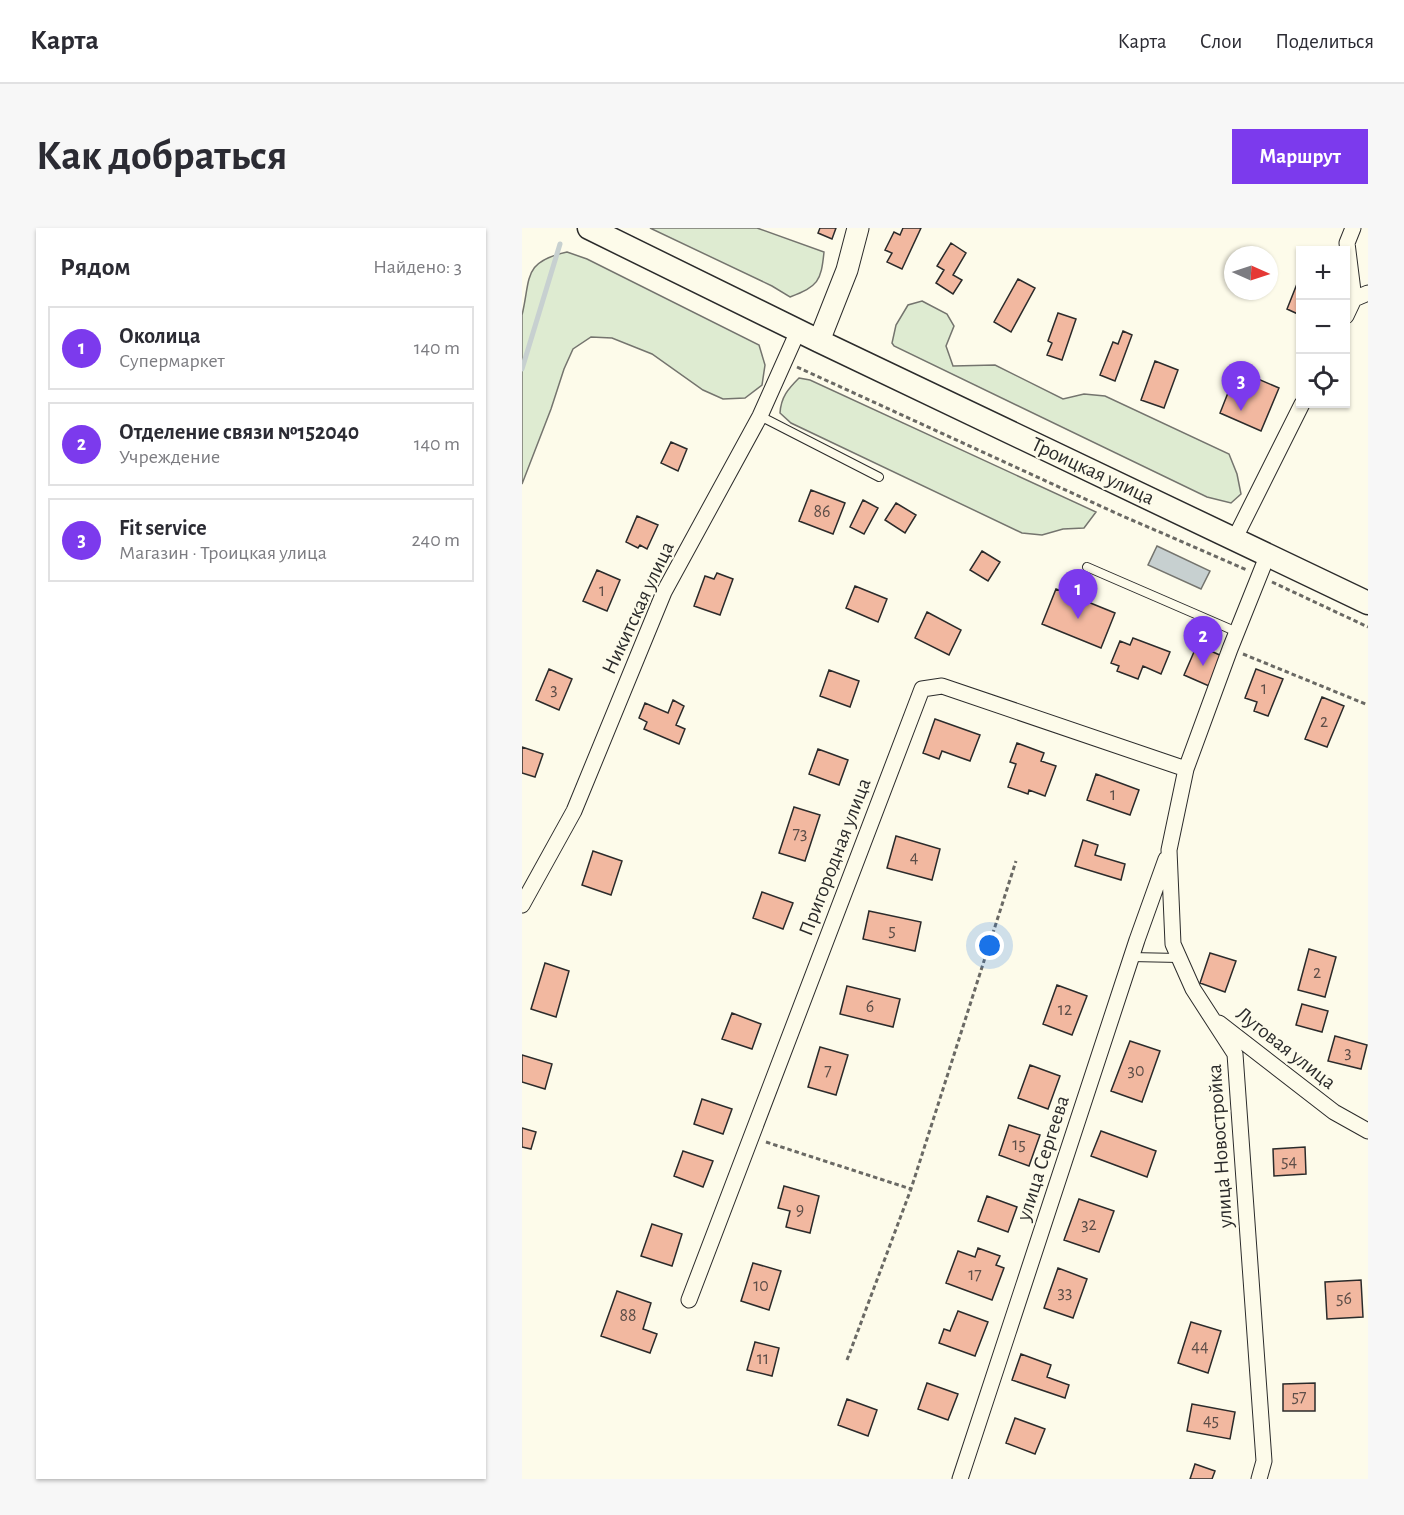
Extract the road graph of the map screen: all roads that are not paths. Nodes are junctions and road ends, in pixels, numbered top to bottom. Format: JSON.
{"nodes":[{"id":1,"x":588,"y":228,"type":"edge"},
{"id":2,"x":858,"y":228,"type":"edge"},
{"id":3,"x":1353,"y":228,"type":"edge"},
{"id":4,"x":1346,"y":235,"type":"edge"},
{"id":5,"x":1361,"y":296,"type":"edge"},
{"id":6,"x":1350,"y":311,"type":"edge"},
{"id":7,"x":808,"y":336,"type":"junction"},
{"id":8,"x":1300,"y":408,"type":"edge"},
{"id":9,"x":760,"y":416,"type":"junction"},
{"id":10,"x":879,"y":477,"type":"dead end"},
{"id":11,"x":1235,"y":538,"type":"junction"},
{"id":12,"x":1268,"y":554,"type":"junction"},
{"id":13,"x":1087,"y":567,"type":"dead end"},
{"id":14,"x":1368,"y":603,"type":"edge"},
{"id":15,"x":1237,"y":632,"type":"junction"},
{"id":16,"x":1186,"y":769,"type":"junction"},
{"id":17,"x":1169,"y":850,"type":"junction"},
{"id":18,"x":522,"y":905,"type":"edge"},
{"id":19,"x":1131,"y":957,"type":"junction"},
{"id":20,"x":1179,"y":958,"type":"junction"},
{"id":21,"x":1210,"y":1015,"type":"junction"},
{"id":22,"x":1368,"y":1131,"type":"edge"},
{"id":23,"x":689,"y":1300,"type":"dead end"},
{"id":24,"x":960,"y":1479,"type":"edge"},
{"id":25,"x":1259,"y":1479,"type":"edge"}],
"edges":[{"from":1,"to":7,"type":"main road","name":"Троицкая улица"},
{"from":2,"to":7,"type":"street"},
{"from":3,"to":4,"type":"street"},
{"from":4,"to":5,"type":"street"},
{"from":5,"to":6,"type":"street"},
{"from":7,"to":9,"type":"street","name":"Никитская улица"},
{"from":7,"to":11,"type":"main road","name":"Троицкая улица"},
{"from":8,"to":11,"type":"street"},
{"from":9,"to":10,"type":"lane"},
{"from":9,"to":18,"type":"street","name":"Никитская улица"},
{"from":11,"to":12,"type":"main road","name":"Троицкая улица"},
{"from":12,"to":14,"type":"main road","name":"Троицкая улица"},
{"from":12,"to":15,"type":"street","name":"улица Новостройка"},
{"from":13,"to":15,"type":"lane"},
{"from":15,"to":16,"type":"street","name":"улица Новостройка"},
{"from":16,"to":17,"type":"street","name":"улица Новостройка"},
{"from":16,"to":23,"type":"street","name":"Пригородная улица"},
{"from":17,"to":19,"type":"street","name":"улица Сергеева"},
{"from":17,"to":20,"type":"street","name":"улица Новостройка"},
{"from":19,"to":20,"type":"lane"},
{"from":19,"to":24,"type":"street","name":"улица Сергеева"},
{"from":20,"to":21,"type":"street","name":"улица Новостройка"},
{"from":21,"to":22,"type":"street","name":"Луговая улица"},
{"from":21,"to":25,"type":"street","name":"улица Новостройка"}]}
